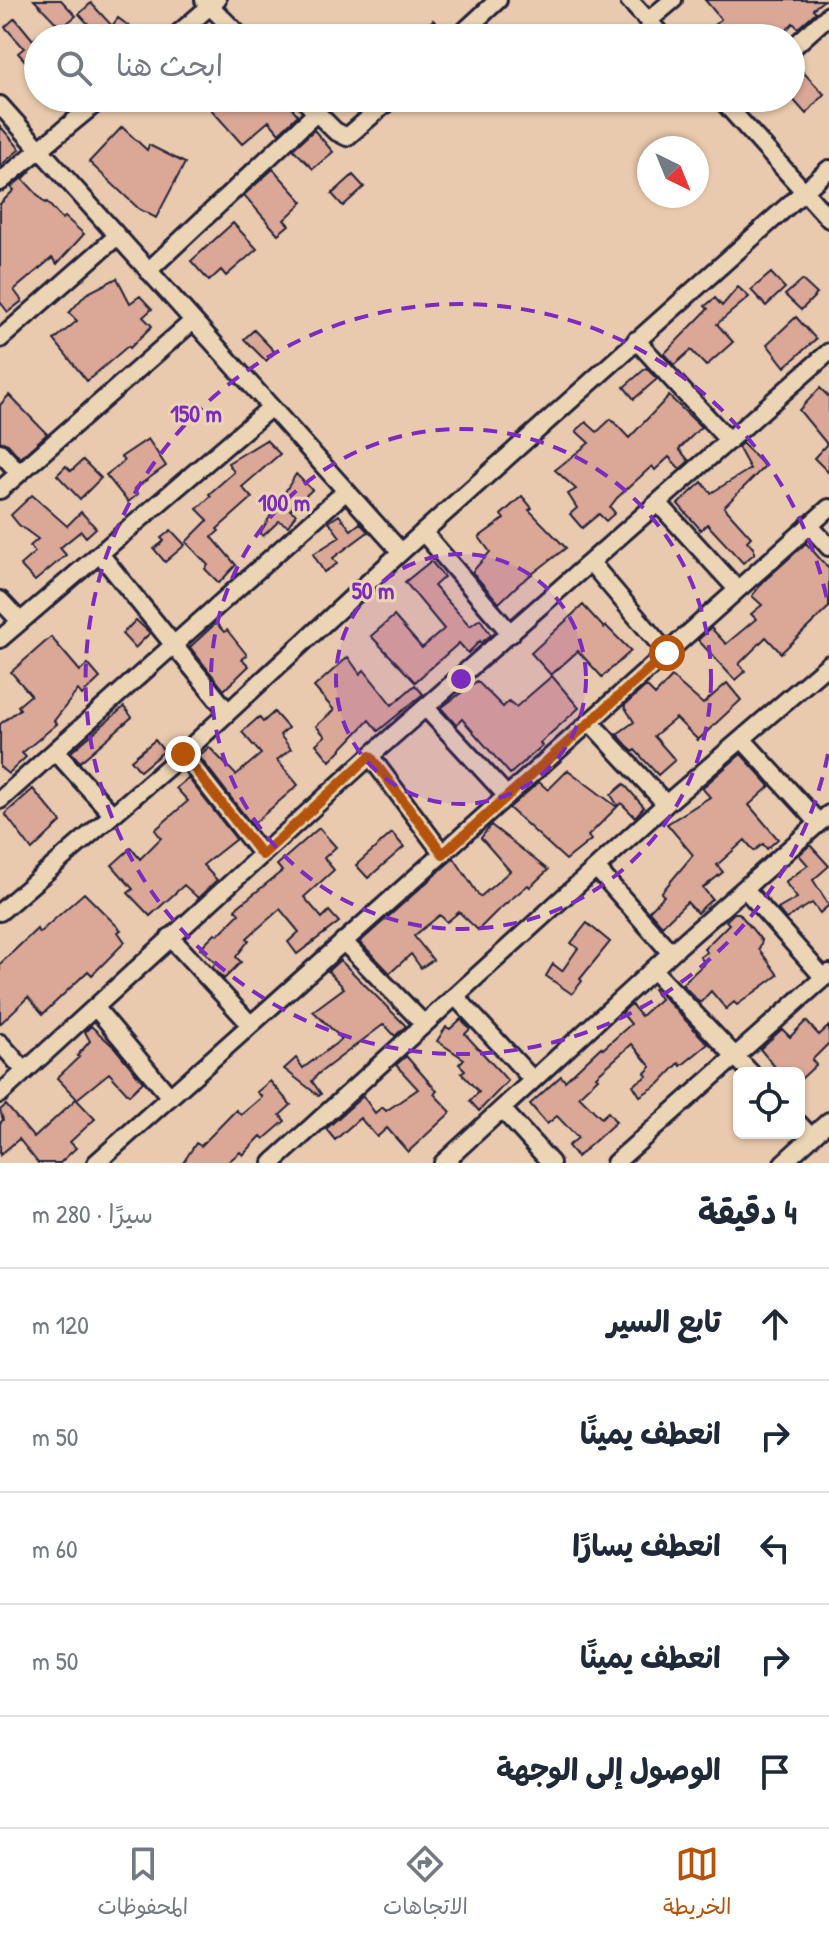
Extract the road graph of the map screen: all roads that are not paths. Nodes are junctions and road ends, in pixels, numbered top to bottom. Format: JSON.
{"nodes":[{"id":1,"x":498,"y":0,"type":"edge"},
{"id":2,"x":629,"y":0,"type":"edge"},
{"id":3,"x":673,"y":0,"type":"edge"},
{"id":4,"x":210,"y":2,"type":"edge"},
{"id":5,"x":829,"y":15,"type":"edge"},
{"id":6,"x":648,"y":21,"type":"junction"},
{"id":7,"x":187,"y":24,"type":"edge"},
{"id":8,"x":230,"y":24,"type":"edge"},
{"id":9,"x":472,"y":24,"type":"edge"},
{"id":10,"x":651,"y":24,"type":"edge"},
{"id":11,"x":805,"y":36,"type":"edge"},
{"id":12,"x":0,"y":105,"type":"edge"},
{"id":13,"x":84,"y":112,"type":"edge"},
{"id":14,"x":376,"y":112,"type":"edge"},
{"id":15,"x":738,"y":112,"type":"edge"},
{"id":16,"x":316,"y":113,"type":"joint"},
{"id":17,"x":39,"y":147,"type":"junction"},
{"id":18,"x":829,"y":169,"type":"edge"},
{"id":19,"x":0,"y":182,"type":"edge"},
{"id":20,"x":804,"y":191,"type":"junction"},
{"id":21,"x":829,"y":219,"type":"edge"},
{"id":22,"x":116,"y":237,"type":"junction"},
{"id":23,"x":148,"y":271,"type":"junction"},
{"id":24,"x":193,"y":321,"type":"junction"},
{"id":25,"x":0,"y":339,"type":"edge"},
{"id":26,"x":636,"y":340,"type":"junction"},
{"id":27,"x":829,"y":352,"type":"edge"},
{"id":28,"x":270,"y":408,"type":"junction"},
{"id":29,"x":729,"y":441,"type":"junction"},
{"id":30,"x":0,"y":452,"type":"edge"},
{"id":31,"x":19,"y":473,"type":"junction"},
{"id":32,"x":0,"y":490,"type":"edge"},
{"id":33,"x":346,"y":491,"type":"junction"},
{"id":34,"x":659,"y":504,"type":"junction"},
{"id":35,"x":829,"y":508,"type":"edge"},
{"id":36,"x":809,"y":525,"type":"junction"},
{"id":37,"x":423,"y":532,"type":"junction"},
{"id":38,"x":829,"y":547,"type":"edge"},
{"id":39,"x":401,"y":552,"type":"junction"},
{"id":40,"x":100,"y":554,"type":"junction"},
{"id":41,"x":592,"y":564,"type":"junction"},
{"id":42,"x":737,"y":589,"type":"junction"},
{"id":43,"x":0,"y":600,"type":"edge"},
{"id":44,"x":20,"y":621,"type":"junction"},
{"id":45,"x":511,"y":634,"type":"junction"},
{"id":46,"x":0,"y":639,"type":"edge"},
{"id":47,"x":174,"y":646,"type":"junction"},
{"id":48,"x":667,"y":653,"type":"junction"},
{"id":49,"x":826,"y":673,"type":"edge"},
{"id":50,"x":426,"y":708,"type":"junction"},
{"id":51,"x":228,"y":712,"type":"junction"},
{"id":52,"x":591,"y":723,"type":"junction"},
{"id":53,"x":743,"y":740,"type":"junction"},
{"id":54,"x":55,"y":751,"type":"junction"},
{"id":55,"x":183,"y":754,"type":"junction"},
{"id":56,"x":370,"y":756,"type":"junction"},
{"id":57,"x":507,"y":796,"type":"junction"},
{"id":58,"x":0,"y":800,"type":"edge"},
{"id":59,"x":666,"y":804,"type":"junction"},
{"id":60,"x":112,"y":814,"type":"junction"},
{"id":61,"x":824,"y":818,"type":"edge"},
{"id":62,"x":443,"y":854,"type":"junction"},
{"id":63,"x":262,"y":855,"type":"junction"},
{"id":64,"x":596,"y":868,"type":"junction"},
{"id":65,"x":745,"y":889,"type":"junction"},
{"id":66,"x":0,"y":912,"type":"edge"},
{"id":67,"x":170,"y":937,"type":"junction"},
{"id":68,"x":343,"y":941,"type":"junction"},
{"id":69,"x":671,"y":953,"type":"junction"},
{"id":70,"x":653,"y":970,"type":"junction"},
{"id":71,"x":826,"y":976,"type":"edge"},
{"id":72,"x":455,"y":996,"type":"junction"},
{"id":73,"x":95,"y":1007,"type":"junction"},
{"id":74,"x":250,"y":1024,"type":"junction"},
{"id":75,"x":424,"y":1024,"type":"junction"},
{"id":76,"x":0,"y":1043,"type":"edge"},
{"id":77,"x":736,"y":1057,"type":"junction"},
{"id":78,"x":745,"y":1067,"type":"edge"},
{"id":79,"x":25,"y":1071,"type":"junction"},
{"id":80,"x":533,"y":1080,"type":"junction"},
{"id":81,"x":0,"y":1094,"type":"edge"},
{"id":82,"x":170,"y":1097,"type":"junction"},
{"id":83,"x":502,"y":1109,"type":"junction"},
{"id":84,"x":829,"y":1121,"type":"edge"},
{"id":85,"x":805,"y":1130,"type":"edge"},
{"id":86,"x":811,"y":1137,"type":"junction"},
{"id":87,"x":103,"y":1161,"type":"edge"},
{"id":88,"x":272,"y":1163,"type":"edge"},
{"id":89,"x":443,"y":1163,"type":"edge"},
{"id":90,"x":551,"y":1163,"type":"edge"},
{"id":91,"x":615,"y":1163,"type":"edge"},
{"id":92,"x":783,"y":1163,"type":"edge"}],
"edges":[{"from":1,"to":9,"type":"street"},
{"from":2,"to":6,"type":"street"},
{"from":3,"to":6,"type":"street"},
{"from":4,"to":7,"type":"street"},
{"from":4,"to":8,"type":"street"},
{"from":5,"to":11,"type":"street"},
{"from":6,"to":10,"type":"street"},
{"from":12,"to":17,"type":"street"},
{"from":13,"to":17,"type":"street"},
{"from":14,"to":16,"type":"street"},
{"from":15,"to":20,"type":"street"},
{"from":16,"to":23,"type":"street"},
{"from":17,"to":19,"type":"street"},
{"from":17,"to":22,"type":"street"},
{"from":18,"to":20,"type":"street"},
{"from":20,"to":21,"type":"street"},
{"from":20,"to":26,"type":"street"},
{"from":22,"to":23,"type":"street"},
{"from":22,"to":25,"type":"street"},
{"from":23,"to":24,"type":"street"},
{"from":24,"to":28,"type":"street"},
{"from":24,"to":31,"type":"street"},
{"from":26,"to":29,"type":"street"},
{"from":26,"to":37,"type":"street"},
{"from":27,"to":29,"type":"street"},
{"from":28,"to":33,"type":"street"},
{"from":28,"to":40,"type":"street"},
{"from":29,"to":34,"type":"street"},
{"from":30,"to":31,"type":"street"},
{"from":31,"to":32,"type":"street"},
{"from":33,"to":39,"type":"street"},
{"from":33,"to":47,"type":"street"},
{"from":34,"to":41,"type":"street"},
{"from":34,"to":42,"type":"street"},
{"from":35,"to":36,"type":"street"},
{"from":36,"to":38,"type":"street"},
{"from":36,"to":42,"type":"street"},
{"from":37,"to":39,"type":"street"},
{"from":37,"to":45,"type":"street"},
{"from":39,"to":51,"type":"street"},
{"from":40,"to":44,"type":"street"},
{"from":40,"to":47,"type":"street"},
{"from":41,"to":45,"type":"street"},
{"from":41,"to":48,"type":"street"},
{"from":42,"to":48,"type":"street"},
{"from":43,"to":44,"type":"street"},
{"from":44,"to":46,"type":"street"},
{"from":45,"to":50,"type":"street"},
{"from":47,"to":51,"type":"street"},
{"from":47,"to":54,"type":"street"},
{"from":48,"to":52,"type":"street"},
{"from":49,"to":53,"type":"street"},
{"from":50,"to":56,"type":"street"},
{"from":50,"to":57,"type":"street"},
{"from":51,"to":55,"type":"street"},
{"from":52,"to":57,"type":"street"},
{"from":52,"to":59,"type":"street"},
{"from":53,"to":59,"type":"street"},
{"from":53,"to":61,"type":"street"},
{"from":54,"to":58,"type":"street"},
{"from":54,"to":60,"type":"street"},
{"from":55,"to":60,"type":"street"},
{"from":55,"to":63,"type":"street"},
{"from":56,"to":62,"type":"street"},
{"from":56,"to":63,"type":"street"},
{"from":57,"to":62,"type":"street"},
{"from":59,"to":64,"type":"street"},
{"from":60,"to":66,"type":"street"},
{"from":61,"to":65,"type":"street"},
{"from":62,"to":68,"type":"street"},
{"from":63,"to":67,"type":"street"},
{"from":64,"to":69,"type":"street"},
{"from":64,"to":72,"type":"street"},
{"from":65,"to":69,"type":"street"},
{"from":65,"to":71,"type":"street"},
{"from":67,"to":73,"type":"street"},
{"from":67,"to":74,"type":"street"},
{"from":68,"to":74,"type":"street"},
{"from":68,"to":75,"type":"street"},
{"from":69,"to":70,"type":"street"},
{"from":70,"to":77,"type":"street"},
{"from":70,"to":80,"type":"street"},
{"from":71,"to":77,"type":"street"},
{"from":72,"to":75,"type":"street"},
{"from":72,"to":80,"type":"street"},
{"from":73,"to":79,"type":"street"},
{"from":73,"to":82,"type":"street"},
{"from":74,"to":82,"type":"street"},
{"from":75,"to":88,"type":"street"},
{"from":76,"to":79,"type":"street"},
{"from":77,"to":78,"type":"street"},
{"from":77,"to":91,"type":"street"},
{"from":79,"to":81,"type":"street"},
{"from":80,"to":83,"type":"street"},
{"from":82,"to":87,"type":"street"},
{"from":83,"to":89,"type":"street"},
{"from":83,"to":90,"type":"street"},
{"from":84,"to":86,"type":"street"},
{"from":85,"to":86,"type":"street"},
{"from":86,"to":92,"type":"street"}]}
